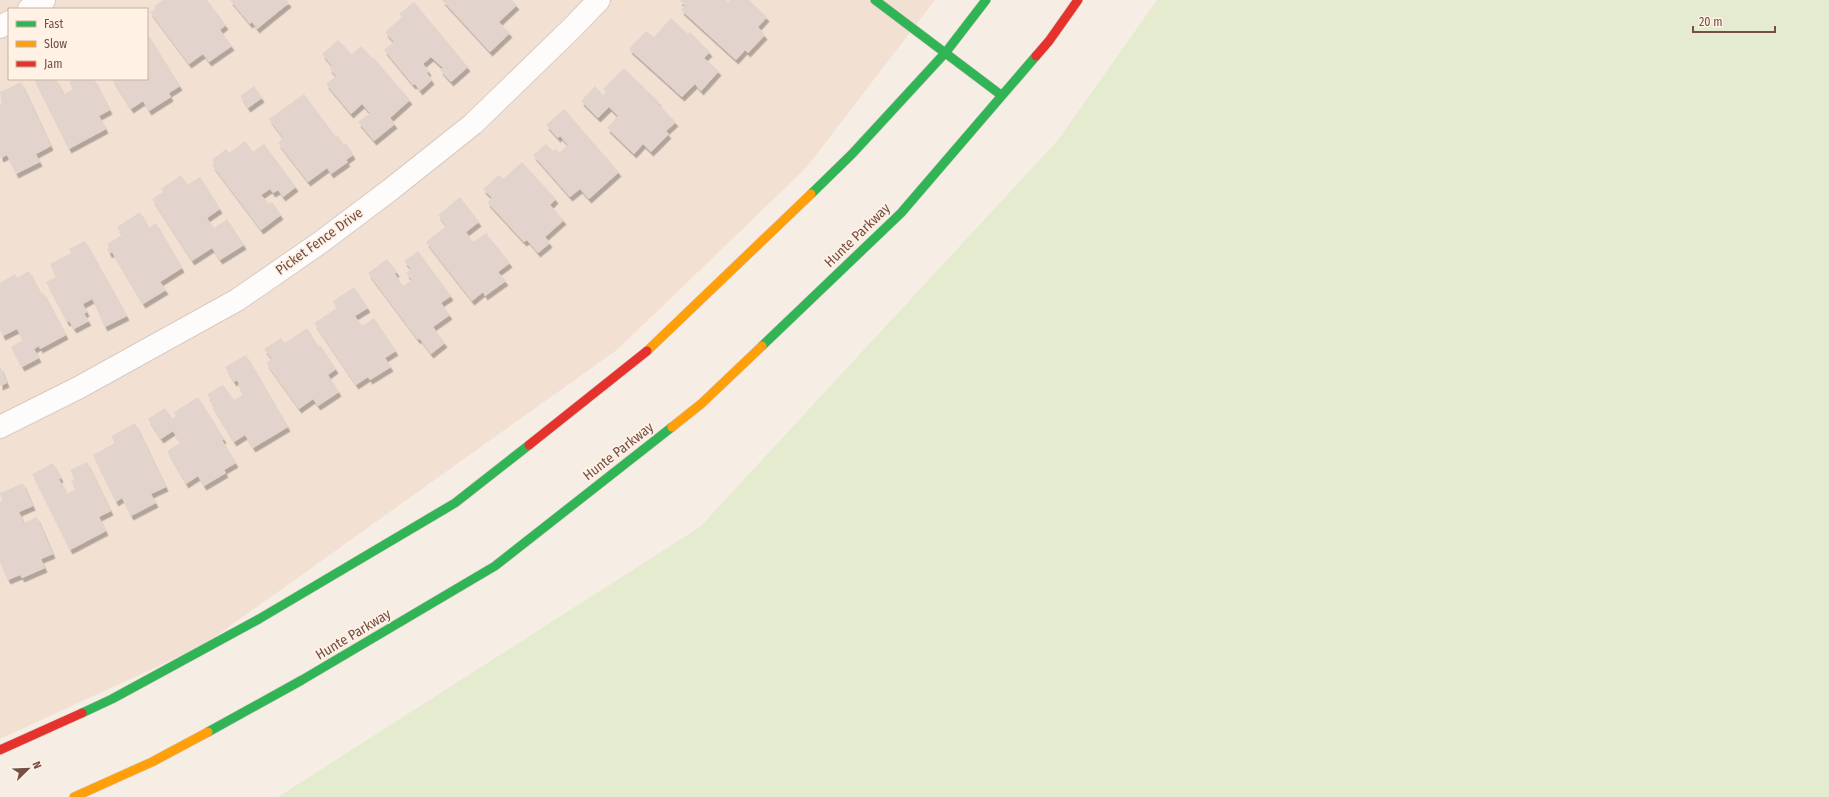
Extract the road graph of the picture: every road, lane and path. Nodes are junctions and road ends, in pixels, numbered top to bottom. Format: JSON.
{"nodes":[{"id":1,"x":44,"y":0,"type":"edge"},
{"id":2,"x":599,"y":0,"type":"edge"},
{"id":3,"x":875,"y":0,"type":"edge"},
{"id":4,"x":986,"y":0,"type":"edge"},
{"id":5,"x":1078,"y":0,"type":"edge"},
{"id":6,"x":31,"y":8,"type":"edge"},
{"id":7,"x":946,"y":52,"type":"junction"},
{"id":8,"x":1001,"y":95,"type":"junction"},
{"id":9,"x":0,"y":427,"type":"edge"},
{"id":10,"x":0,"y":750,"type":"edge"},
{"id":11,"x":74,"y":797,"type":"edge"}],
"edges":[{"from":1,"to":6,"type":"street"},
{"from":2,"to":9,"type":"street","name":"Picket Fence Drive"},
{"from":3,"to":7,"type":"main road"},
{"from":4,"to":7,"type":"main road"},
{"from":5,"to":8,"type":"main road","name":"Hunte Parkway"},
{"from":7,"to":8,"type":"main road"},
{"from":7,"to":10,"type":"main road"},
{"from":8,"to":11,"type":"main road","name":"Hunte Parkway"}]}
